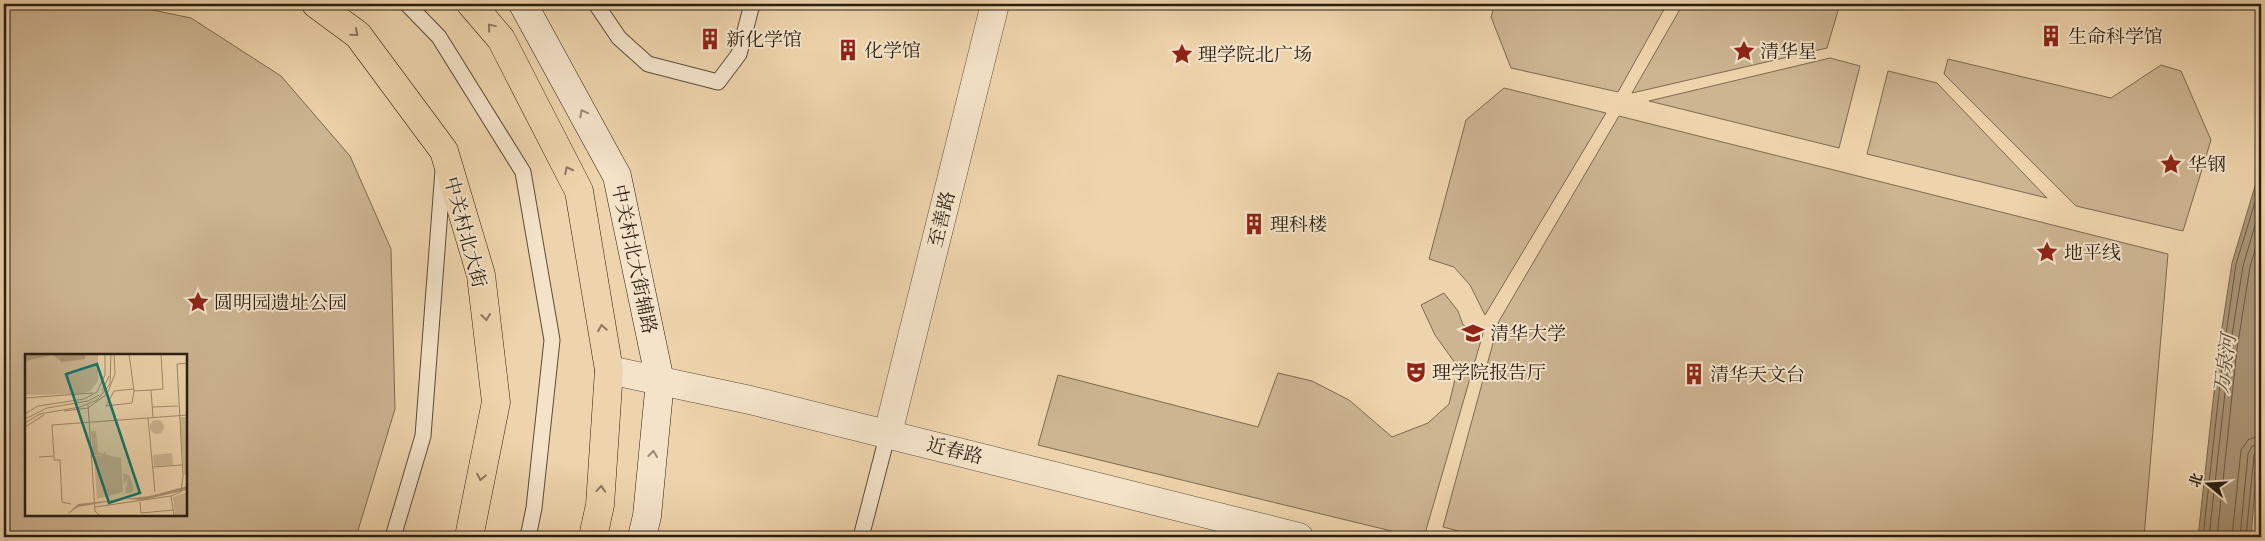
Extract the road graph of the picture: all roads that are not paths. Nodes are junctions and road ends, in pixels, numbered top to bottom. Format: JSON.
{"nodes":[{"id":1,"x":316,"y":4,"type":"edge"},
{"id":2,"x":407,"y":4,"type":"edge"},
{"id":3,"x":471,"y":4,"type":"edge"},
{"id":4,"x":523,"y":4,"type":"edge"},
{"id":5,"x":596,"y":4,"type":"edge"},
{"id":6,"x":752,"y":4,"type":"edge"},
{"id":7,"x":995,"y":4,"type":"edge"},
{"id":8,"x":444,"y":152,"type":"junction"},
{"id":9,"x":609,"y":370,"type":"junction"},
{"id":10,"x":660,"y":381,"type":"junction"},
{"id":11,"x":888,"y":433,"type":"junction"},
{"id":12,"x":394,"y":537,"type":"edge"},
{"id":13,"x":469,"y":537,"type":"edge"},
{"id":14,"x":528,"y":537,"type":"edge"},
{"id":15,"x":593,"y":537,"type":"edge"},
{"id":16,"x":642,"y":537,"type":"edge"},
{"id":17,"x":861,"y":537,"type":"edge"},
{"id":18,"x":1299,"y":537,"type":"edge"}],
"edges":[{"from":1,"to":8,"type":"main road","name":"中关村北大街","one_way":true},
{"from":2,"to":14,"type":"lane"},
{"from":9,"to":3,"type":"main road","one_way":true},
{"from":10,"to":4,"type":"street","name":"中关村北大街辅路","one_way":true},
{"from":5,"to":6,"type":"lane"},
{"from":7,"to":11,"type":"street","name":"至善路"},
{"from":8,"to":12,"type":"lane"},
{"from":8,"to":13,"type":"main road","name":"中关村北大街","one_way":true},
{"from":9,"to":10,"type":"street","name":"近春路"},
{"from":15,"to":9,"type":"main road","one_way":true},
{"from":10,"to":11,"type":"street","name":"近春路"},
{"from":16,"to":10,"type":"street","name":"中关村北大街辅路","one_way":true},
{"from":11,"to":17,"type":"lane"},
{"from":11,"to":18,"type":"street","name":"近春路"}]}
